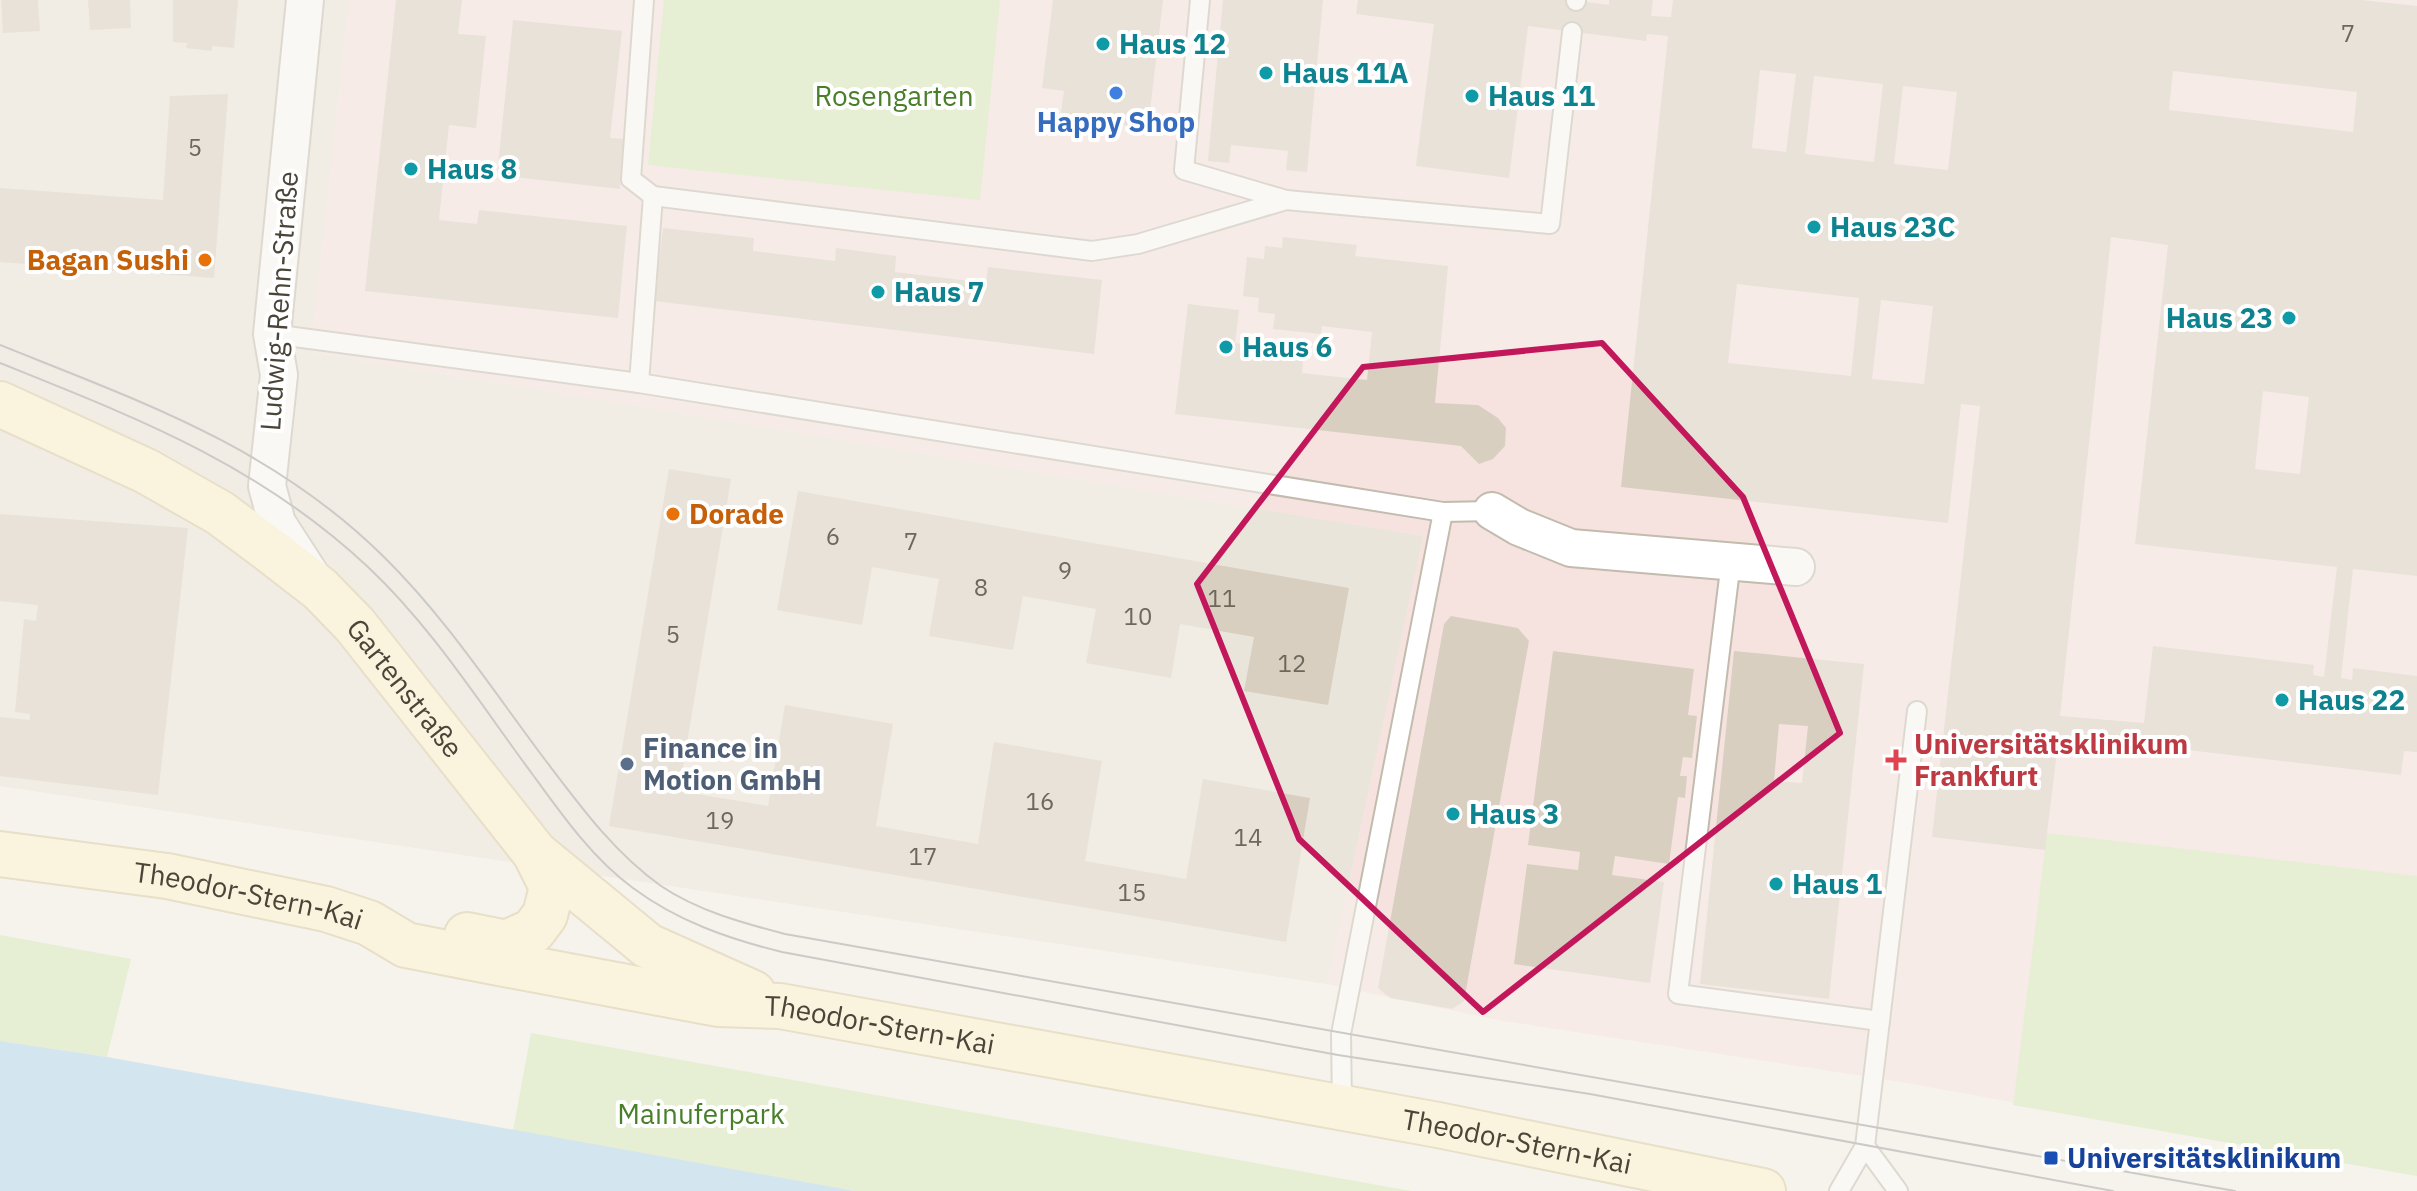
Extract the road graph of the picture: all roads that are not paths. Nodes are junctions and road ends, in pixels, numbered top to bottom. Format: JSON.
{"nodes":[{"id":1,"x":305,"y":0,"type":"edge"},
{"id":2,"x":644,"y":0,"type":"edge"},
{"id":3,"x":1200,"y":0,"type":"edge"},
{"id":4,"x":1572,"y":32,"type":"dead end"},
{"id":5,"x":653,"y":196,"type":"junction"},
{"id":6,"x":1286,"y":200,"type":"junction"},
{"id":7,"x":272,"y":334,"type":"junction"},
{"id":8,"x":639,"y":383,"type":"junction"},
{"id":9,"x":0,"y":404,"type":"edge"},
{"id":10,"x":1492,"y":511,"type":"joint"},
{"id":11,"x":1443,"y":512,"type":"junction"},
{"id":12,"x":1731,"y":561,"type":"junction"},
{"id":13,"x":1796,"y":567,"type":"dead end"},
{"id":14,"x":320,"y":589,"type":"junction"},
{"id":15,"x":1917,"y":711,"type":"dead end"},
{"id":16,"x":535,"y":853,"type":"junction"},
{"id":17,"x":0,"y":854,"type":"edge"},
{"id":18,"x":369,"y":923,"type":"junction"},
{"id":19,"x":780,"y":1006,"type":"junction"},
{"id":20,"x":1880,"y":1021,"type":"junction"},
{"id":21,"x":1342,"y":1108,"type":"junction"},
{"id":22,"x":1865,"y":1146,"type":"junction"},
{"id":23,"x":1763,"y":1191,"type":"edge"},
{"id":24,"x":1839,"y":1191,"type":"edge"},
{"id":25,"x":1898,"y":1191,"type":"edge"}],
"edges":[{"from":1,"to":7,"type":"street","name":"Ludwig-Rehn-Straße"},
{"from":2,"to":5,"type":"lane"},
{"from":3,"to":6,"type":"lane"},
{"from":4,"to":6,"type":"lane"},
{"from":5,"to":6,"type":"lane"},
{"from":5,"to":8,"type":"lane"},
{"from":7,"to":8,"type":"lane"},
{"from":7,"to":14,"type":"street","name":"Ludwig-Rehn-Straße"},
{"from":8,"to":11,"type":"lane"},
{"from":9,"to":14,"type":"main road","name":"Gartenstraße"},
{"from":10,"to":11,"type":"lane"},
{"from":10,"to":12,"type":"street"},
{"from":11,"to":21,"type":"lane"},
{"from":12,"to":13,"type":"street"},
{"from":12,"to":20,"type":"lane"},
{"from":14,"to":16,"type":"main road","name":"Gartenstraße"},
{"from":15,"to":20,"type":"lane"},
{"from":16,"to":18,"type":"main road"},
{"from":16,"to":19,"type":"main road","name":"Gartenstraße"},
{"from":17,"to":18,"type":"main road","name":"Theodor-Stern-Kai"},
{"from":18,"to":19,"type":"main road","name":"Theodor-Stern-Kai"},
{"from":19,"to":21,"type":"main road","name":"Theodor-Stern-Kai"},
{"from":20,"to":22,"type":"lane"},
{"from":21,"to":23,"type":"main road","name":"Theodor-Stern-Kai"},
{"from":22,"to":24,"type":"lane"},
{"from":22,"to":25,"type":"lane"}]}
